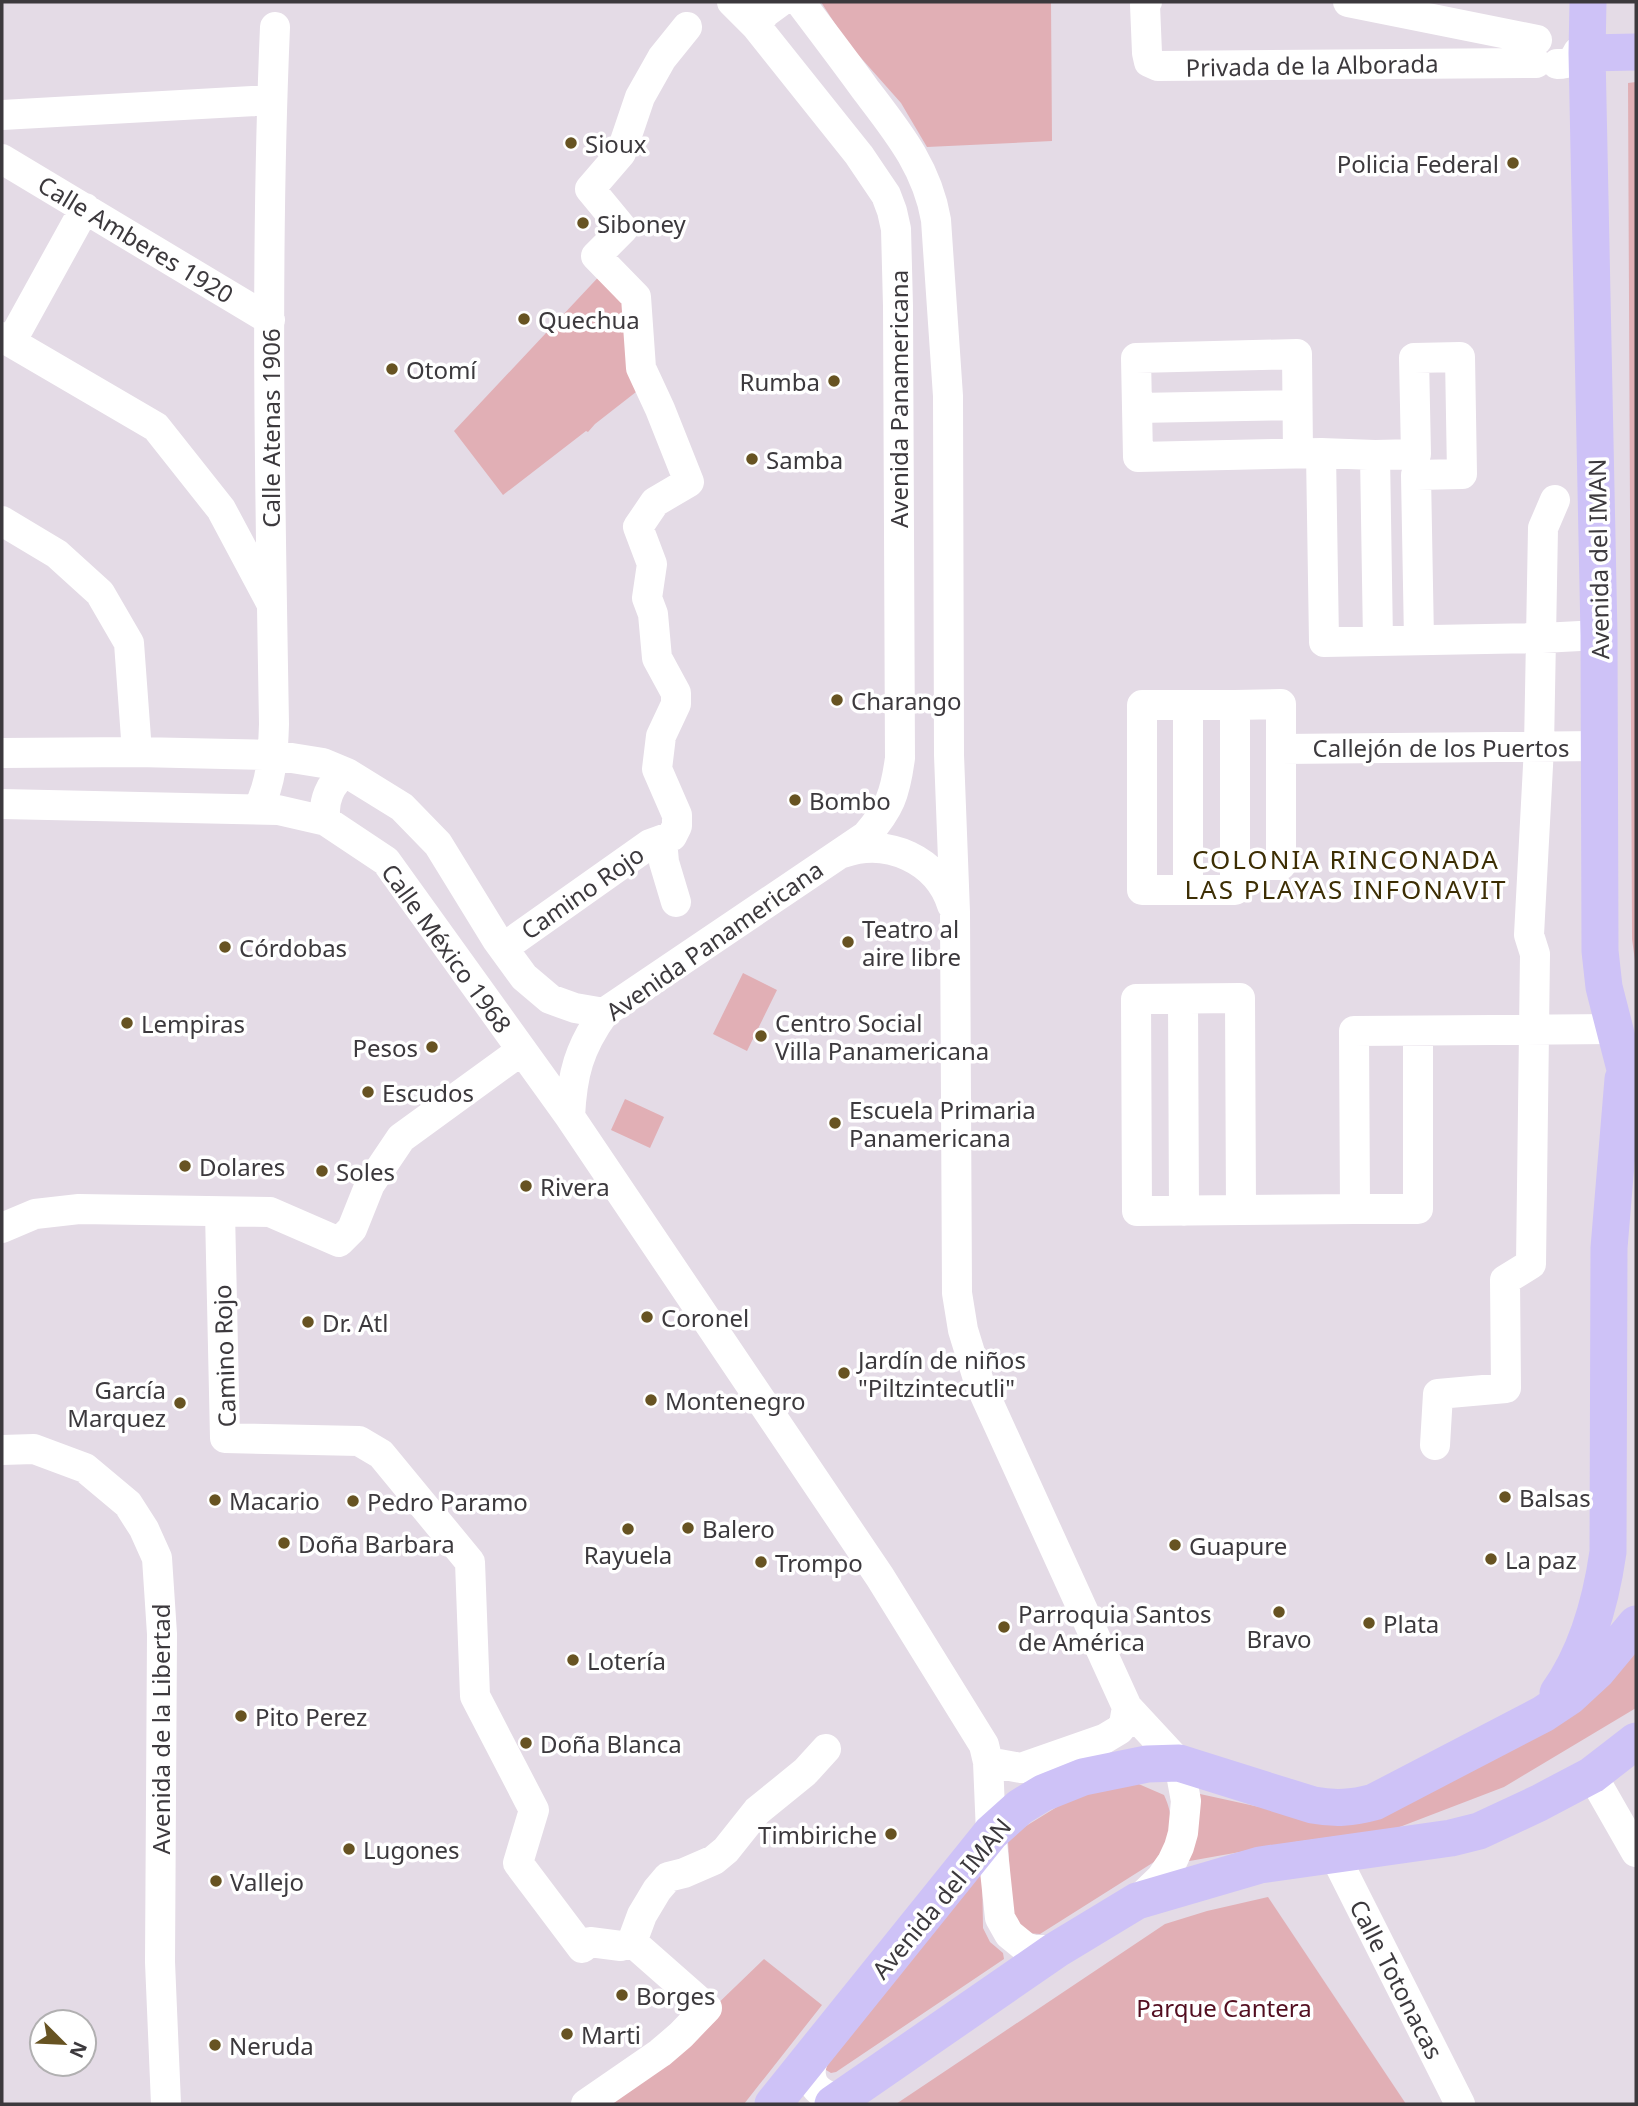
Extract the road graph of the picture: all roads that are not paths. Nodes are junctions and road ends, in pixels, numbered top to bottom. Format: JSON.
{"nodes":[{"id":1,"x":732,"y":2,"type":"edge"},
{"id":2,"x":780,"y":2,"type":"edge"},
{"id":3,"x":800,"y":2,"type":"edge"},
{"id":4,"x":1147,"y":2,"type":"edge"},
{"id":5,"x":1348,"y":2,"type":"edge"},
{"id":6,"x":1588,"y":2,"type":"edge"},
{"id":7,"x":756,"y":26,"type":"junction"},
{"id":8,"x":275,"y":27,"type":"dead end"},
{"id":9,"x":687,"y":27,"type":"dead end"},
{"id":10,"x":1559,"y":52,"type":"junction"},
{"id":11,"x":1636,"y":52,"type":"edge"},
{"id":12,"x":272,"y":100,"type":"junction"},
{"id":13,"x":2,"y":116,"type":"edge"},
{"id":14,"x":2,"y":159,"type":"edge"},
{"id":15,"x":85,"y":208,"type":"junction"},
{"id":16,"x":270,"y":320,"type":"junction"},
{"id":17,"x":6,"y":340,"type":"edge"},
{"id":18,"x":948,"y":396,"type":"junction"},
{"id":19,"x":899,"y":398,"type":"junction"},
{"id":20,"x":1297,"y":405,"type":"junction"},
{"id":21,"x":1137,"y":408,"type":"junction"},
{"id":22,"x":899,"y":441,"type":"junction"},
{"id":23,"x":947,"y":441,"type":"junction"},
{"id":24,"x":1310,"y":453,"type":"junction"},
{"id":25,"x":1375,"y":455,"type":"junction"},
{"id":26,"x":1555,"y":500,"type":"dead end"},
{"id":27,"x":2,"y":521,"type":"edge"},
{"id":28,"x":272,"y":605,"type":"junction"},
{"id":29,"x":1599,"y":635,"type":"junction"},
{"id":30,"x":1542,"y":638,"type":"junction"},
{"id":31,"x":1419,"y":640,"type":"junction"},
{"id":32,"x":1378,"y":641,"type":"junction"},
{"id":33,"x":1188,"y":705,"type":"junction"},
{"id":34,"x":1235,"y":705,"type":"junction"},
{"id":35,"x":1600,"y":746,"type":"junction"},
{"id":36,"x":1539,"y":747,"type":"junction"},
{"id":37,"x":1281,"y":748,"type":"junction"},
{"id":38,"x":137,"y":751,"type":"junction"},
{"id":39,"x":2,"y":752,"type":"edge"},
{"id":40,"x":273,"y":755,"type":"junction"},
{"id":41,"x":949,"y":755,"type":"junction"},
{"id":42,"x":900,"y":758,"type":"junction"},
{"id":43,"x":347,"y":773,"type":"junction"},
{"id":44,"x":2,"y":804,"type":"edge"},
{"id":45,"x":258,"y":809,"type":"junction"},
{"id":46,"x":326,"y":821,"type":"junction"},
{"id":47,"x":662,"y":840,"type":"junction"},
{"id":48,"x":837,"y":855,"type":"junction"},
{"id":49,"x":1235,"y":865,"type":"junction"},
{"id":50,"x":1188,"y":890,"type":"junction"},
{"id":51,"x":676,"y":902,"type":"dead end"},
{"id":52,"x":955,"y":912,"type":"junction"},
{"id":53,"x":500,"y":944,"type":"junction"},
{"id":54,"x":461,"y":965,"type":"junction"},
{"id":55,"x":1183,"y":999,"type":"junction"},
{"id":56,"x":604,"y":1013,"type":"junction"},
{"id":57,"x":1613,"y":1029,"type":"junction"},
{"id":58,"x":1534,"y":1030,"type":"junction"},
{"id":59,"x":1418,"y":1031,"type":"junction"},
{"id":60,"x":522,"y":1050,"type":"junction"},
{"id":61,"x":1623,"y":1068,"type":"junction"},
{"id":62,"x":1636,"y":1112,"type":"edge"},
{"id":63,"x":570,"y":1117,"type":"junction"},
{"id":64,"x":1355,"y":1209,"type":"junction"},
{"id":65,"x":1241,"y":1210,"type":"junction"},
{"id":66,"x":1184,"y":1211,"type":"junction"},
{"id":67,"x":220,"y":1212,"type":"junction"},
{"id":68,"x":2,"y":1228,"type":"edge"},
{"id":69,"x":1435,"y":1445,"type":"dead end"},
{"id":70,"x":2,"y":1450,"type":"edge"},
{"id":71,"x":1636,"y":1624,"type":"edge"},
{"id":72,"x":1126,"y":1707,"type":"junction"},
{"id":73,"x":1542,"y":1714,"type":"junction"},
{"id":74,"x":1636,"y":1741,"type":"edge"},
{"id":75,"x":826,"y":1749,"type":"dead end"},
{"id":76,"x":988,"y":1762,"type":"junction"},
{"id":77,"x":1179,"y":1763,"type":"junction"},
{"id":78,"x":1592,"y":1775,"type":"junction"},
{"id":79,"x":991,"y":1833,"type":"junction"},
{"id":80,"x":1636,"y":1852,"type":"edge"},
{"id":81,"x":1334,"y":1854,"type":"junction"},
{"id":82,"x":1137,"y":1901,"type":"junction"},
{"id":83,"x":632,"y":1942,"type":"junction"},
{"id":84,"x":1056,"y":1950,"type":"junction"},
{"id":85,"x":819,"y":2046,"type":"junction"},
{"id":86,"x":838,"y":2101,"type":"edge"},
{"id":87,"x":166,"y":2104,"type":"edge"},
{"id":88,"x":586,"y":2104,"type":"edge"},
{"id":89,"x":773,"y":2104,"type":"edge"},
{"id":90,"x":1460,"y":2104,"type":"edge"}],
"edges":[{"from":1,"to":7,"type":"street","name":"Avenida Panamericana"},
{"from":2,"to":7,"type":"street"},
{"from":3,"to":18,"type":"street","name":"Avenida Panamericana"},
{"from":4,"to":10,"type":"street","name":"Privada de la Alborada"},
{"from":5,"to":10,"type":"street","name":"Privada de la Alborada"},
{"from":6,"to":10,"type":"main road","name":"Avenida del IMAN"},
{"from":7,"to":19,"type":"street","name":"Avenida Panamericana"},
{"from":8,"to":12,"type":"street","name":"Calle Atenas 1906"},
{"from":9,"to":47,"type":"street","name":"Camino Rojo"},
{"from":10,"to":11,"type":"main road"},
{"from":10,"to":29,"type":"main road","name":"Avenida del IMAN"},
{"from":12,"to":13,"type":"street"},
{"from":12,"to":16,"type":"street","name":"Calle Atenas 1906"},
{"from":14,"to":15,"type":"street","name":"Calle Amberes 1920"},
{"from":15,"to":16,"type":"street","name":"Calle Amberes 1920"},
{"from":15,"to":17,"type":"street"},
{"from":16,"to":28,"type":"street","name":"Calle Atenas 1906"},
{"from":17,"to":28,"type":"street"},
{"from":18,"to":19,"type":"street"},
{"from":18,"to":23,"type":"street","name":"Avenida Panamericana"},
{"from":19,"to":22,"type":"street","name":"Avenida Panamericana"},
{"from":20,"to":21,"type":"street"},
{"from":20,"to":21,"type":"street"},
{"from":20,"to":24,"type":"street"},
{"from":21,"to":24,"type":"street"},
{"from":22,"to":23,"type":"street"},
{"from":22,"to":42,"type":"street","name":"Avenida Panamericana"},
{"from":23,"to":41,"type":"street","name":"Avenida Panamericana"},
{"from":24,"to":25,"type":"street"},
{"from":24,"to":32,"type":"street"},
{"from":25,"to":31,"type":"street"},
{"from":25,"to":32,"type":"street"},
{"from":26,"to":30,"type":"street"},
{"from":27,"to":38,"type":"street"},
{"from":28,"to":40,"type":"street","name":"Calle Atenas 1906"},
{"from":29,"to":30,"type":"street"},
{"from":29,"to":35,"type":"main road","name":"Avenida del IMAN"},
{"from":30,"to":31,"type":"street"},
{"from":30,"to":36,"type":"street"},
{"from":31,"to":32,"type":"street"},
{"from":33,"to":34,"type":"street","name":"Callejón de los Puertos"},
{"from":33,"to":50,"type":"street"},
{"from":33,"to":50,"type":"street","name":"Callejón de los Puertos"},
{"from":34,"to":37,"type":"street","name":"Callejón de los Puertos"},
{"from":34,"to":49,"type":"street","name":"Callejón de los Puertos"},
{"from":35,"to":36,"type":"street","name":"Callejón de los Puertos"},
{"from":35,"to":57,"type":"main road","name":"Avenida del IMAN"},
{"from":36,"to":37,"type":"street","name":"Callejón de los Puertos"},
{"from":36,"to":58,"type":"street"},
{"from":37,"to":49,"type":"street","name":"Callejón de los Puertos"},
{"from":38,"to":39,"type":"street","name":"Calle México 1968"},
{"from":38,"to":40,"type":"street","name":"Calle México 1968"},
{"from":40,"to":43,"type":"street","name":"Calle México 1968"},
{"from":40,"to":45,"type":"street","name":"Calle Atenas 1906"},
{"from":41,"to":42,"type":"street"},
{"from":41,"to":52,"type":"street","name":"Avenida Panamericana"},
{"from":42,"to":48,"type":"street","name":"Avenida Panamericana"},
{"from":43,"to":46,"type":"street"},
{"from":43,"to":53,"type":"street","name":"Calle México 1968"},
{"from":44,"to":45,"type":"street","name":"Calle México 1968"},
{"from":45,"to":46,"type":"street","name":"Calle México 1968"},
{"from":46,"to":54,"type":"street","name":"Calle México 1968"},
{"from":47,"to":51,"type":"street","name":"Camino Rojo"},
{"from":47,"to":53,"type":"street","name":"Camino Rojo"},
{"from":48,"to":52,"type":"street"},
{"from":48,"to":56,"type":"street","name":"Avenida Panamericana"},
{"from":49,"to":50,"type":"street","name":"Callejón de los Puertos"},
{"from":52,"to":72,"type":"street","name":"Avenida Panamericana"},
{"from":53,"to":54,"type":"street"},
{"from":53,"to":56,"type":"street","name":"Calle México 1968"},
{"from":54,"to":60,"type":"street","name":"Calle México 1968"},
{"from":55,"to":65,"type":"street"},
{"from":55,"to":66,"type":"street"},
{"from":55,"to":66,"type":"street"},
{"from":56,"to":63,"type":"street","name":"Avenida Panamericana"},
{"from":57,"to":58,"type":"street"},
{"from":57,"to":61,"type":"main road","name":"Avenida del IMAN"},
{"from":58,"to":59,"type":"street"},
{"from":58,"to":69,"type":"street"},
{"from":59,"to":64,"type":"street"},
{"from":59,"to":64,"type":"street"},
{"from":60,"to":63,"type":"street","name":"Calle México 1968"},
{"from":60,"to":67,"type":"street"},
{"from":61,"to":62,"type":"main road","name":"Avenida del IMAN"},
{"from":61,"to":73,"type":"main road"},
{"from":63,"to":76,"type":"street"},
{"from":64,"to":65,"type":"street"},
{"from":65,"to":66,"type":"street"},
{"from":67,"to":68,"type":"street"},
{"from":67,"to":83,"type":"street","name":"Camino Rojo"},
{"from":70,"to":87,"type":"street","name":"Avenida de la Libertad"},
{"from":71,"to":73,"type":"main road","name":"Avenida del IMAN"},
{"from":72,"to":76,"type":"street"},
{"from":72,"to":77,"type":"street","name":"Avenida Panamericana"},
{"from":73,"to":77,"type":"main road","name":"Avenida del IMAN"},
{"from":74,"to":78,"type":"main road"},
{"from":75,"to":83,"type":"street"},
{"from":76,"to":79,"type":"street"},
{"from":77,"to":79,"type":"main road","name":"Avenida del IMAN"},
{"from":77,"to":82,"type":"street"},
{"from":78,"to":80,"type":"street"},
{"from":78,"to":81,"type":"main road"},
{"from":79,"to":84,"type":"street"},
{"from":79,"to":85,"type":"main road","name":"Avenida del IMAN"},
{"from":81,"to":82,"type":"main road"},
{"from":81,"to":90,"type":"street","name":"Calle Totonacas"},
{"from":82,"to":84,"type":"main road"},
{"from":83,"to":88,"type":"street"},
{"from":84,"to":86,"type":"main road"},
{"from":85,"to":86,"type":"street"},
{"from":85,"to":89,"type":"main road","name":"Avenida del IMAN"}]}
